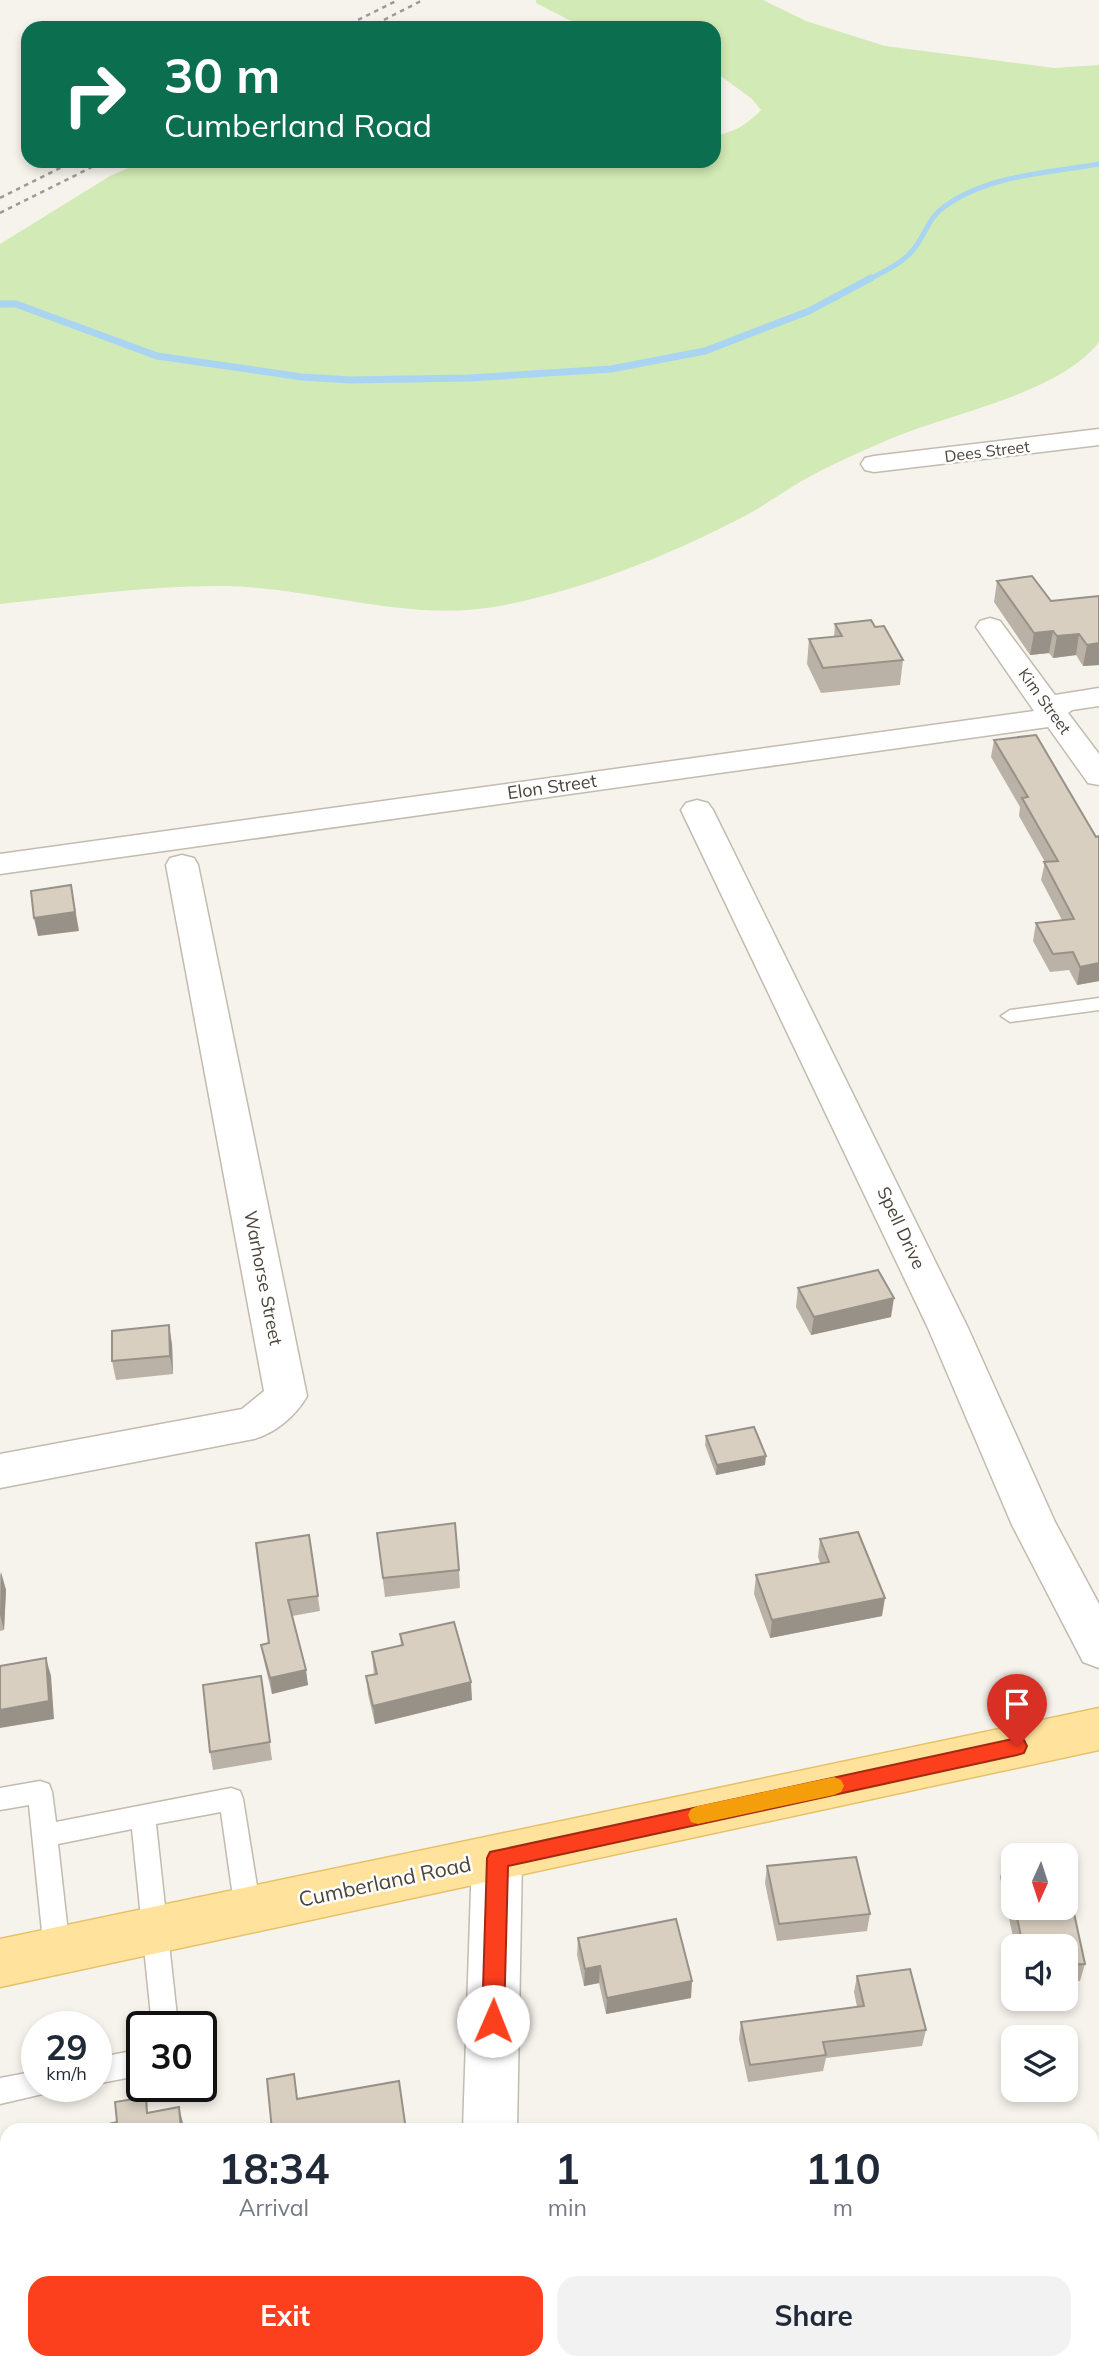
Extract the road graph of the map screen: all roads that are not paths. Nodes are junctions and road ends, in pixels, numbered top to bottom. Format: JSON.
{"nodes":[{"id":1,"x":1099,"y":437,"type":"edge"},
{"id":2,"x":874,"y":464,"type":"dead end"},
{"id":3,"x":990,"y":627,"type":"dead end"},
{"id":4,"x":1099,"y":697,"type":"edge"},
{"id":5,"x":1052,"y":711,"type":"junction"},
{"id":6,"x":1099,"y":776,"type":"edge"},
{"id":7,"x":697,"y":810,"type":"dead end"},
{"id":8,"x":0,"y":864,"type":"edge"},
{"id":9,"x":182,"y":865,"type":"dead end"},
{"id":10,"x":1099,"y":1004,"type":"edge"},
{"id":11,"x":1010,"y":1016,"type":"dead end"},
{"id":12,"x":0,"y":1471,"type":"edge"},
{"id":13,"x":1099,"y":1648,"type":"edge"},
{"id":14,"x":1099,"y":1729,"type":"edge"},
{"id":15,"x":0,"y":1799,"type":"edge"},
{"id":16,"x":143,"y":1816,"type":"junction"},
{"id":17,"x":45,"y":1835,"type":"junction"},
{"id":18,"x":497,"y":1858,"type":"junction"},
{"id":19,"x":248,"y":1911,"type":"junction"},
{"id":20,"x":156,"y":1930,"type":"junction"},
{"id":21,"x":57,"y":1951,"type":"junction"},
{"id":22,"x":0,"y":1963,"type":"edge"},
{"id":23,"x":164,"y":2011,"type":"edge"},
{"id":24,"x":21,"y":2087,"type":"edge"},
{"id":25,"x":0,"y":2091,"type":"edge"},
{"id":26,"x":491,"y":2123,"type":"edge"}],
"edges":[{"from":1,"to":2,"type":"street","name":"Dees Street"},
{"from":3,"to":5,"type":"street","name":"Kim Street"},
{"from":4,"to":5,"type":"street","name":"Elon Street"},
{"from":5,"to":6,"type":"street","name":"Kim Street"},
{"from":5,"to":8,"type":"street","name":"Elon Street"},
{"from":7,"to":13,"type":"street","name":"Spell Drive"},
{"from":9,"to":12,"type":"street","name":"Warhorse Street"},
{"from":10,"to":11,"type":"lane"},
{"from":14,"to":18,"type":"main road","name":"Cumberland Road"},
{"from":15,"to":17,"type":"lane"},
{"from":16,"to":17,"type":"lane"},
{"from":16,"to":19,"type":"lane"},
{"from":16,"to":20,"type":"lane"},
{"from":17,"to":21,"type":"lane"},
{"from":18,"to":19,"type":"main road","name":"Cumberland Road"},
{"from":18,"to":26,"type":"street"},
{"from":19,"to":20,"type":"main road","name":"Cumberland Road"},
{"from":20,"to":21,"type":"main road","name":"Cumberland Road"},
{"from":20,"to":23,"type":"lane"},
{"from":21,"to":22,"type":"main road","name":"Cumberland Road"},
{"from":24,"to":25,"type":"lane"}]}
